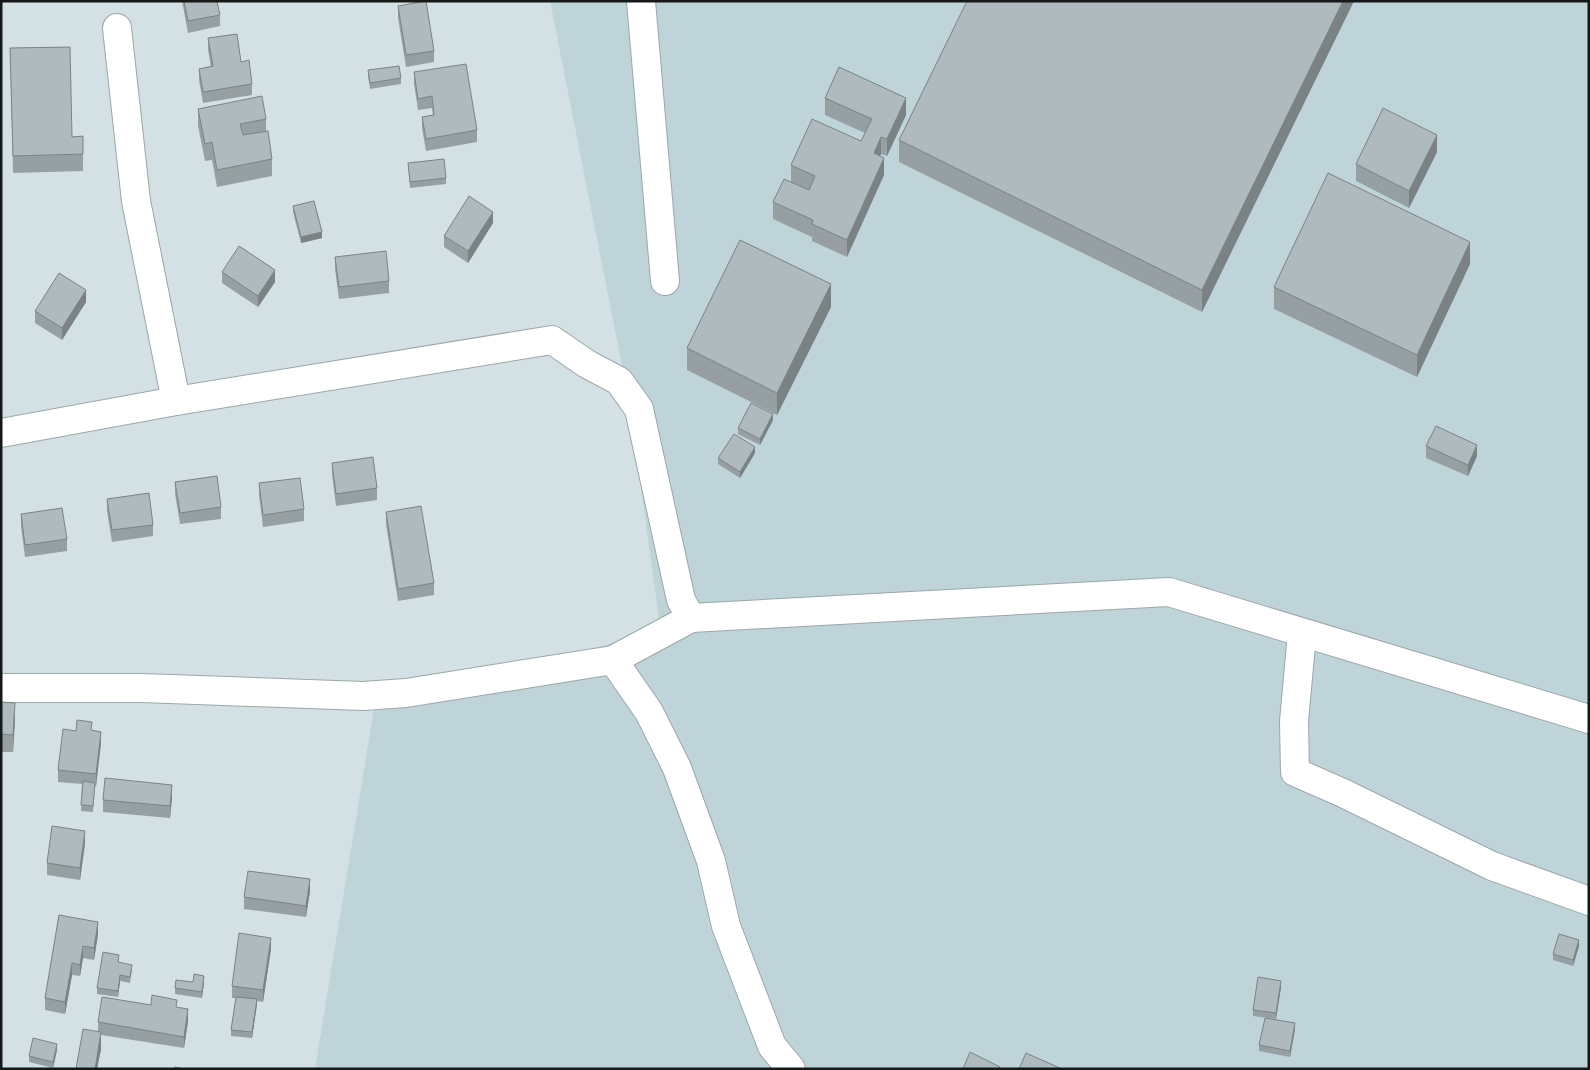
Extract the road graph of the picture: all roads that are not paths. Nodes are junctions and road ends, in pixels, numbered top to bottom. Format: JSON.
{"nodes":[{"id":1,"x":641,"y":1,"type":"edge"},
{"id":2,"x":117,"y":28,"type":"dead end"},
{"id":3,"x":665,"y":281,"type":"dead end"},
{"id":4,"x":176,"y":401,"type":"junction"},
{"id":5,"x":1,"y":434,"type":"edge"},
{"id":6,"x":691,"y":618,"type":"junction"},
{"id":7,"x":1302,"y":634,"type":"junction"},
{"id":8,"x":613,"y":660,"type":"junction"},
{"id":9,"x":1,"y":688,"type":"edge"},
{"id":10,"x":1589,"y":720,"type":"edge"},
{"id":11,"x":1589,"y":901,"type":"edge"},
{"id":12,"x":790,"y":1069,"type":"edge"}],
"edges":[{"from":1,"to":3,"type":"street"},
{"from":2,"to":4,"type":"street"},
{"from":4,"to":5,"type":"street"},
{"from":4,"to":6,"type":"street"},
{"from":6,"to":7,"type":"street"},
{"from":6,"to":8,"type":"street"},
{"from":7,"to":10,"type":"street"},
{"from":7,"to":11,"type":"street"},
{"from":8,"to":9,"type":"street"},
{"from":8,"to":12,"type":"street"}]}
